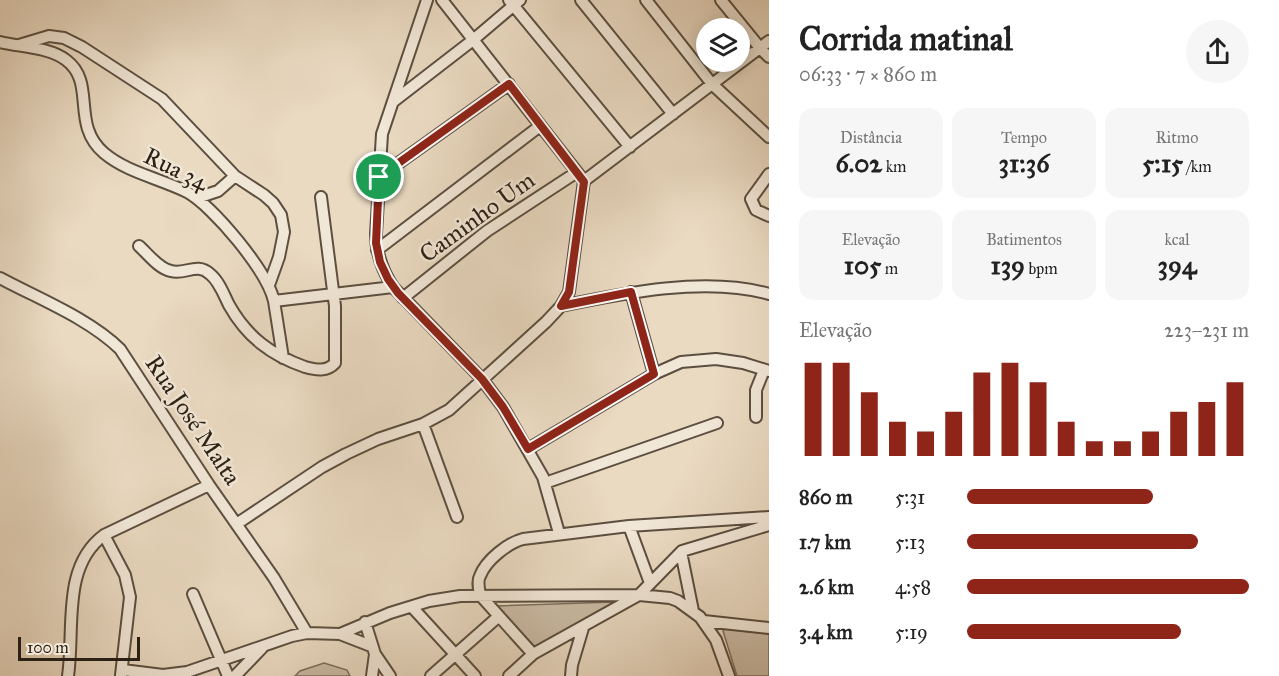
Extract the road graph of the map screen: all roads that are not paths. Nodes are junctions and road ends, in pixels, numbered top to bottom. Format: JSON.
{"nodes":[{"id":1,"x":442,"y":0,"type":"edge"},
{"id":2,"x":581,"y":0,"type":"edge"},
{"id":3,"x":646,"y":0,"type":"edge"},
{"id":4,"x":721,"y":0,"type":"edge"},
{"id":5,"x":514,"y":2,"type":"edge"},
{"id":6,"x":423,"y":3,"type":"edge"},
{"id":7,"x":473,"y":40,"type":"junction"},
{"id":8,"x":769,"y":41,"type":"edge"},
{"id":9,"x":0,"y":42,"type":"edge"},
{"id":10,"x":16,"y":46,"type":"junction"},
{"id":11,"x":760,"y":48,"type":"junction"},
{"id":12,"x":769,"y":57,"type":"edge"},
{"id":13,"x":509,"y":84,"type":"junction"},
{"id":14,"x":712,"y":84,"type":"junction"},
{"id":15,"x":394,"y":101,"type":"junction"},
{"id":16,"x":673,"y":114,"type":"junction"},
{"id":17,"x":540,"y":126,"type":"junction"},
{"id":18,"x":769,"y":137,"type":"edge"},
{"id":19,"x":630,"y":147,"type":"junction"},
{"id":20,"x":577,"y":172,"type":"junction"},
{"id":21,"x":769,"y":174,"type":"edge"},
{"id":22,"x":235,"y":176,"type":"junction"},
{"id":23,"x":379,"y":177,"type":"junction"},
{"id":24,"x":584,"y":182,"type":"junction"},
{"id":25,"x":321,"y":197,"type":"dead end"},
{"id":26,"x":196,"y":198,"type":"junction"},
{"id":27,"x":769,"y":216,"type":"edge"},
{"id":28,"x":139,"y":246,"type":"dead end"},
{"id":29,"x":377,"y":250,"type":"junction"},
{"id":30,"x":0,"y":278,"type":"edge"},
{"id":31,"x":269,"y":285,"type":"junction"},
{"id":32,"x":393,"y":287,"type":"junction"},
{"id":33,"x":631,"y":292,"type":"junction"},
{"id":34,"x":334,"y":294,"type":"junction"},
{"id":35,"x":769,"y":294,"type":"edge"},
{"id":36,"x":403,"y":298,"type":"junction"},
{"id":37,"x":274,"y":301,"type":"junction"},
{"id":38,"x":561,"y":306,"type":"junction"},
{"id":39,"x":283,"y":358,"type":"junction"},
{"id":40,"x":767,"y":370,"type":"edge"},
{"id":41,"x":654,"y":374,"type":"junction"},
{"id":42,"x":482,"y":379,"type":"junction"},
{"id":43,"x":756,"y":417,"type":"dead end"},
{"id":44,"x":717,"y":423,"type":"dead end"},
{"id":45,"x":423,"y":424,"type":"junction"},
{"id":46,"x":528,"y":449,"type":"junction"},
{"id":47,"x":545,"y":483,"type":"junction"},
{"id":48,"x":209,"y":485,"type":"junction"},
{"id":49,"x":457,"y":517,"type":"dead end"},
{"id":50,"x":769,"y":517,"type":"edge"},
{"id":51,"x":238,"y":524,"type":"junction"},
{"id":52,"x":769,"y":525,"type":"edge"},
{"id":53,"x":629,"y":526,"type":"junction"},
{"id":54,"x":559,"y":533,"type":"junction"},
{"id":55,"x":104,"y":534,"type":"junction"},
{"id":56,"x":681,"y":552,"type":"junction"},
{"id":57,"x":650,"y":583,"type":"junction"},
{"id":58,"x":193,"y":594,"type":"dead end"},
{"id":59,"x":480,"y":595,"type":"junction"},
{"id":60,"x":639,"y":595,"type":"junction"},
{"id":61,"x":412,"y":607,"type":"junction"},
{"id":62,"x":693,"y":611,"type":"junction"},
{"id":63,"x":499,"y":616,"type":"junction"},
{"id":64,"x":704,"y":621,"type":"junction"},
{"id":65,"x":365,"y":622,"type":"junction"},
{"id":66,"x":583,"y":628,"type":"junction"},
{"id":67,"x":769,"y":628,"type":"edge"},
{"id":68,"x":307,"y":633,"type":"junction"},
{"id":69,"x":340,"y":634,"type":"junction"},
{"id":70,"x":265,"y":645,"type":"junction"},
{"id":71,"x":373,"y":650,"type":"junction"},
{"id":72,"x":533,"y":654,"type":"junction"},
{"id":73,"x":454,"y":655,"type":"junction"},
{"id":74,"x":220,"y":660,"type":"junction"},
{"id":75,"x":122,"y":673,"type":"edge"},
{"id":76,"x":68,"y":676,"type":"edge"},
{"id":77,"x":228,"y":676,"type":"edge"},
{"id":78,"x":236,"y":676,"type":"edge"},
{"id":79,"x":372,"y":676,"type":"edge"},
{"id":80,"x":390,"y":676,"type":"edge"},
{"id":81,"x":431,"y":676,"type":"edge"},
{"id":82,"x":475,"y":676,"type":"edge"},
{"id":83,"x":509,"y":676,"type":"edge"},
{"id":84,"x":571,"y":676,"type":"edge"},
{"id":85,"x":729,"y":676,"type":"edge"}],
"edges":[{"from":1,"to":7,"type":"street"},
{"from":2,"to":16,"type":"street"},
{"from":3,"to":14,"type":"street"},
{"from":4,"to":11,"type":"street"},
{"from":5,"to":7,"type":"street"},
{"from":5,"to":19,"type":"street"},
{"from":6,"to":15,"type":"street"},
{"from":7,"to":13,"type":"street"},
{"from":7,"to":15,"type":"street"},
{"from":8,"to":11,"type":"street"},
{"from":9,"to":10,"type":"street","name":"Rua 34"},
{"from":10,"to":22,"type":"street"},
{"from":10,"to":26,"type":"street","name":"Rua 34"},
{"from":11,"to":12,"type":"street"},
{"from":11,"to":14,"type":"street"},
{"from":13,"to":17,"type":"street"},
{"from":13,"to":23,"type":"street"},
{"from":14,"to":16,"type":"street"},
{"from":14,"to":18,"type":"street"},
{"from":15,"to":23,"type":"street"},
{"from":16,"to":19,"type":"street"},
{"from":17,"to":20,"type":"street"},
{"from":17,"to":29,"type":"street"},
{"from":19,"to":24,"type":"street"},
{"from":20,"to":24,"type":"street"},
{"from":20,"to":36,"type":"street","name":"Caminho Um"},
{"from":21,"to":27,"type":"street"},
{"from":22,"to":26,"type":"street"},
{"from":22,"to":31,"type":"street"},
{"from":23,"to":29,"type":"street"},
{"from":24,"to":38,"type":"street"},
{"from":25,"to":34,"type":"street"},
{"from":26,"to":31,"type":"street","name":"Rua 34"},
{"from":28,"to":39,"type":"street"},
{"from":29,"to":32,"type":"street"},
{"from":30,"to":48,"type":"street","name":"Rua José Malta"},
{"from":31,"to":37,"type":"street","name":"Rua 34"},
{"from":32,"to":34,"type":"street"},
{"from":32,"to":36,"type":"street"},
{"from":33,"to":35,"type":"street"},
{"from":33,"to":38,"type":"street"},
{"from":33,"to":41,"type":"street"},
{"from":34,"to":37,"type":"street"},
{"from":34,"to":39,"type":"street"},
{"from":36,"to":42,"type":"street"},
{"from":37,"to":39,"type":"street","name":"Rua 34"},
{"from":38,"to":42,"type":"street"},
{"from":40,"to":41,"type":"street"},
{"from":40,"to":43,"type":"street"},
{"from":41,"to":46,"type":"street"},
{"from":42,"to":45,"type":"street"},
{"from":42,"to":46,"type":"street"},
{"from":44,"to":47,"type":"street"},
{"from":45,"to":49,"type":"street"},
{"from":45,"to":51,"type":"street"},
{"from":46,"to":47,"type":"street"},
{"from":47,"to":54,"type":"street"},
{"from":48,"to":51,"type":"street","name":"Rua José Malta"},
{"from":48,"to":55,"type":"street"},
{"from":50,"to":53,"type":"street"},
{"from":51,"to":68,"type":"street","name":"Rua José Malta"},
{"from":52,"to":56,"type":"street"},
{"from":53,"to":54,"type":"street"},
{"from":53,"to":57,"type":"street"},
{"from":54,"to":59,"type":"street"},
{"from":55,"to":75,"type":"street"},
{"from":55,"to":76,"type":"street"},
{"from":56,"to":57,"type":"street"},
{"from":56,"to":62,"type":"street"},
{"from":57,"to":60,"type":"street"},
{"from":58,"to":74,"type":"street"},
{"from":59,"to":60,"type":"street"},
{"from":59,"to":61,"type":"street"},
{"from":59,"to":63,"type":"street"},
{"from":60,"to":62,"type":"street"},
{"from":60,"to":66,"type":"street"},
{"from":61,"to":65,"type":"street"},
{"from":61,"to":73,"type":"street"},
{"from":62,"to":64,"type":"street"},
{"from":63,"to":72,"type":"street"},
{"from":63,"to":73,"type":"street"},
{"from":64,"to":67,"type":"street"},
{"from":64,"to":85,"type":"street"},
{"from":65,"to":69,"type":"street"},
{"from":65,"to":71,"type":"street"},
{"from":66,"to":72,"type":"street"},
{"from":66,"to":84,"type":"street"},
{"from":68,"to":69,"type":"street"},
{"from":68,"to":70,"type":"street"},
{"from":69,"to":71,"type":"street"},
{"from":70,"to":74,"type":"street"},
{"from":70,"to":78,"type":"street"},
{"from":71,"to":79,"type":"street"},
{"from":71,"to":80,"type":"street"},
{"from":72,"to":83,"type":"street"},
{"from":73,"to":81,"type":"street"},
{"from":73,"to":82,"type":"street"},
{"from":74,"to":75,"type":"street"},
{"from":74,"to":77,"type":"street"}]}
